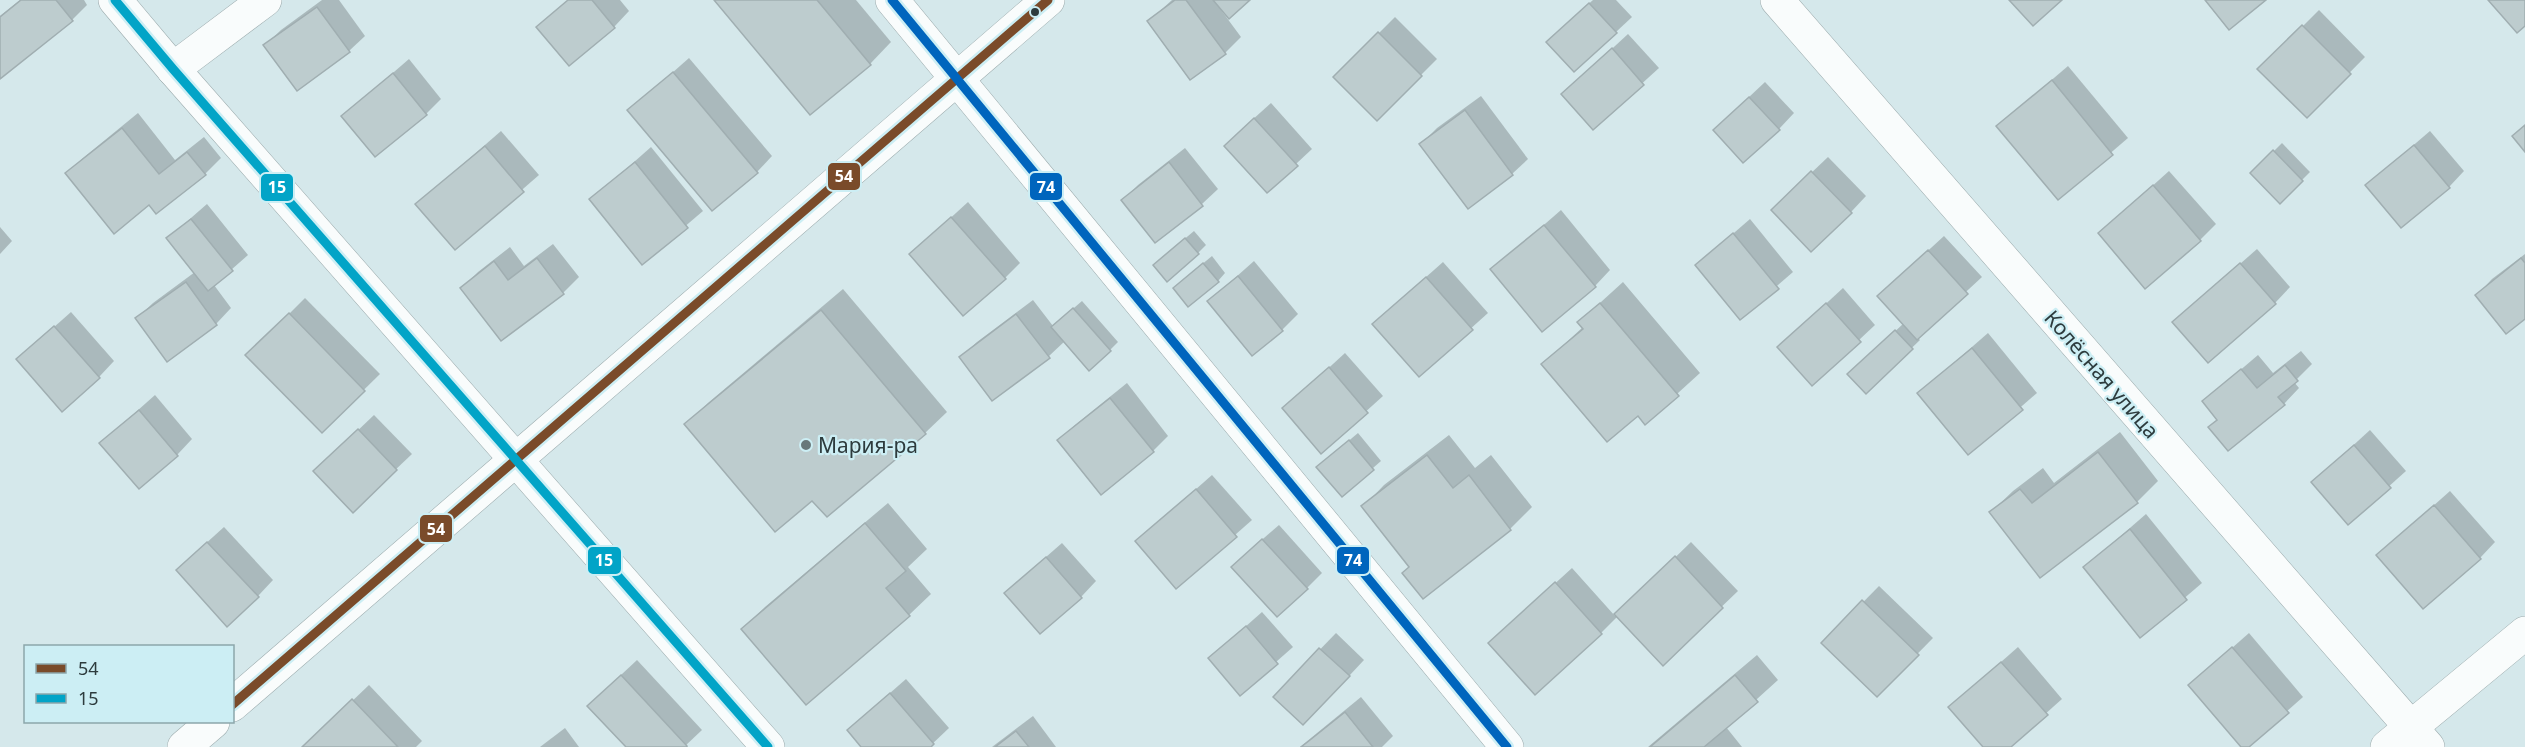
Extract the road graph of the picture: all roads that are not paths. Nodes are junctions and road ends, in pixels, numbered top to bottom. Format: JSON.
{"nodes":[{"id":1,"x":115,"y":0,"type":"edge"},
{"id":2,"x":265,"y":0,"type":"edge"},
{"id":3,"x":892,"y":0,"type":"edge"},
{"id":4,"x":1047,"y":0,"type":"edge"},
{"id":5,"x":1777,"y":0,"type":"edge"},
{"id":6,"x":173,"y":69,"type":"junction"},
{"id":7,"x":957,"y":78,"type":"junction"},
{"id":8,"x":517,"y":459,"type":"junction"},
{"id":9,"x":2525,"y":633,"type":"edge"},
{"id":10,"x":234,"y":703,"type":"edge"},
{"id":11,"x":212,"y":723,"type":"edge"},
{"id":12,"x":2408,"y":740,"type":"edge"},
{"id":13,"x":184,"y":747,"type":"edge"},
{"id":14,"x":768,"y":747,"type":"edge"},
{"id":15,"x":1507,"y":747,"type":"edge"}],
"edges":[{"from":1,"to":6,"type":"street"},
{"from":2,"to":6,"type":"street"},
{"from":3,"to":7,"type":"street"},
{"from":4,"to":7,"type":"street"},
{"from":5,"to":12,"type":"street","name":"Колёсная улица"},
{"from":6,"to":8,"type":"street"},
{"from":7,"to":8,"type":"street"},
{"from":7,"to":15,"type":"street"},
{"from":8,"to":10,"type":"street"},
{"from":8,"to":14,"type":"street"},
{"from":9,"to":12,"type":"street"},
{"from":11,"to":13,"type":"street"}]}
